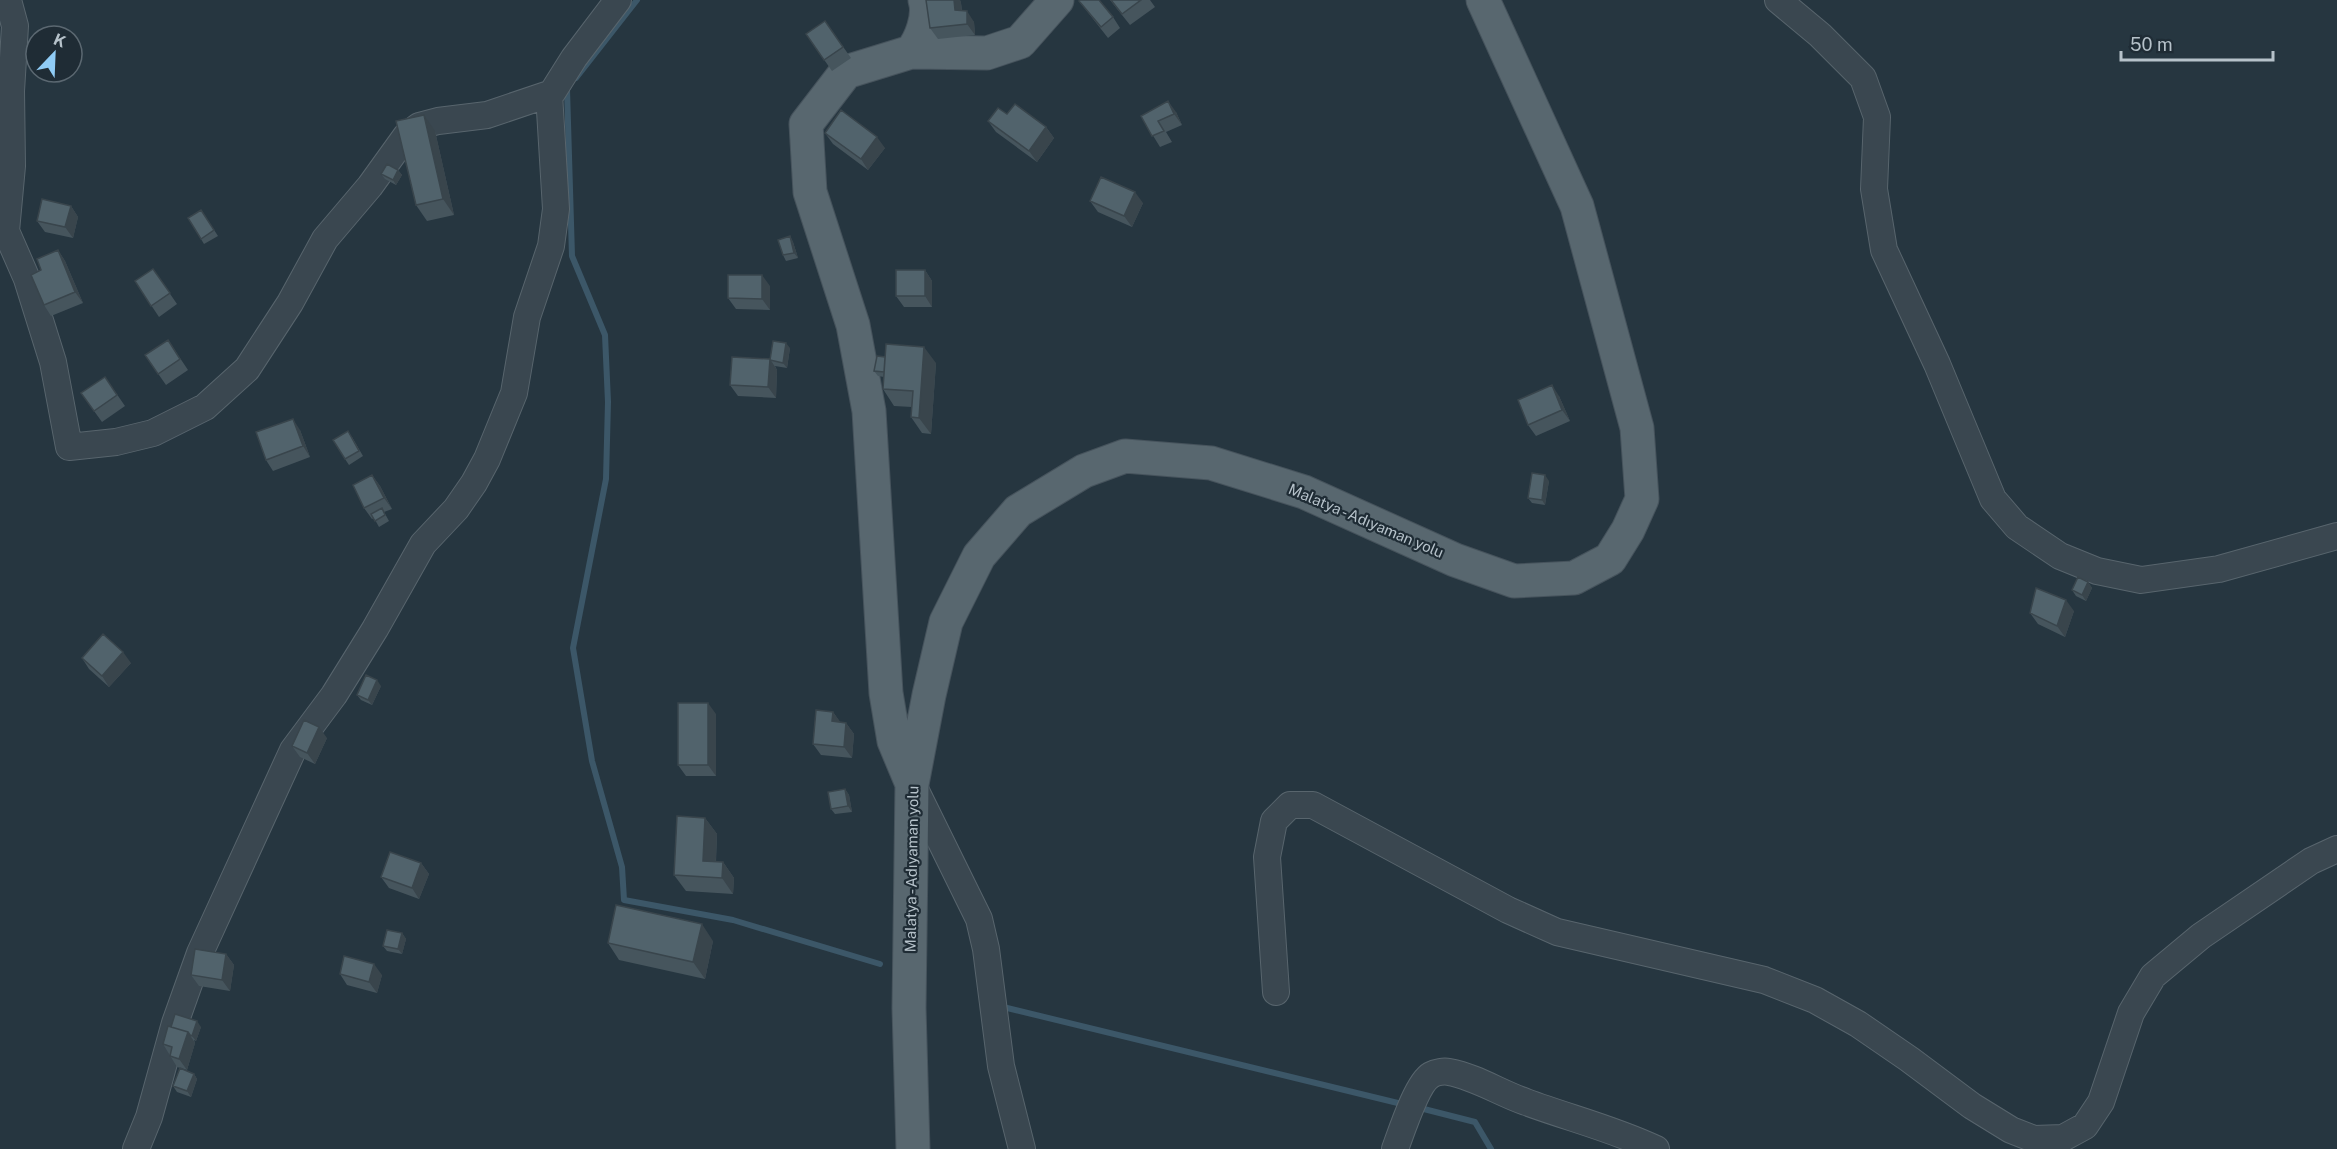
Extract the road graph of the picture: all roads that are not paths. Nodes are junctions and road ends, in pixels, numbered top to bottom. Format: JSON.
{"nodes":[{"id":1,"x":8,"y":0,"type":"edge"},
{"id":2,"x":618,"y":0,"type":"edge"},
{"id":3,"x":925,"y":0,"type":"edge"},
{"id":4,"x":1057,"y":0,"type":"edge"},
{"id":5,"x":1483,"y":0,"type":"edge"},
{"id":6,"x":1778,"y":0,"type":"edge"},
{"id":7,"x":911,"y":52,"type":"junction"},
{"id":8,"x":549,"y":94,"type":"junction"},
{"id":9,"x":2337,"y":536,"type":"edge"},
{"id":10,"x":912,"y":784,"type":"junction"},
{"id":11,"x":2337,"y":849,"type":"edge"},
{"id":12,"x":1276,"y":993,"type":"dead end"},
{"id":13,"x":136,"y":1149,"type":"edge"},
{"id":14,"x":913,"y":1149,"type":"edge"},
{"id":15,"x":1022,"y":1149,"type":"edge"},
{"id":16,"x":1395,"y":1149,"type":"edge"},
{"id":17,"x":1656,"y":1149,"type":"edge"}],
"edges":[{"from":1,"to":8,"type":"street"},
{"from":2,"to":8,"type":"street"},
{"from":3,"to":7,"type":"main road"},
{"from":4,"to":7,"type":"main road"},
{"from":5,"to":10,"type":"main road","name":"Malatya - Adıyaman yolu"},
{"from":6,"to":9,"type":"street"},
{"from":7,"to":10,"type":"main road"},
{"from":8,"to":13,"type":"street"},
{"from":10,"to":14,"type":"main road","name":"Malatya - Adıyaman yolu"},
{"from":10,"to":15,"type":"street"},
{"from":11,"to":12,"type":"street"},
{"from":16,"to":17,"type":"street"}]}
